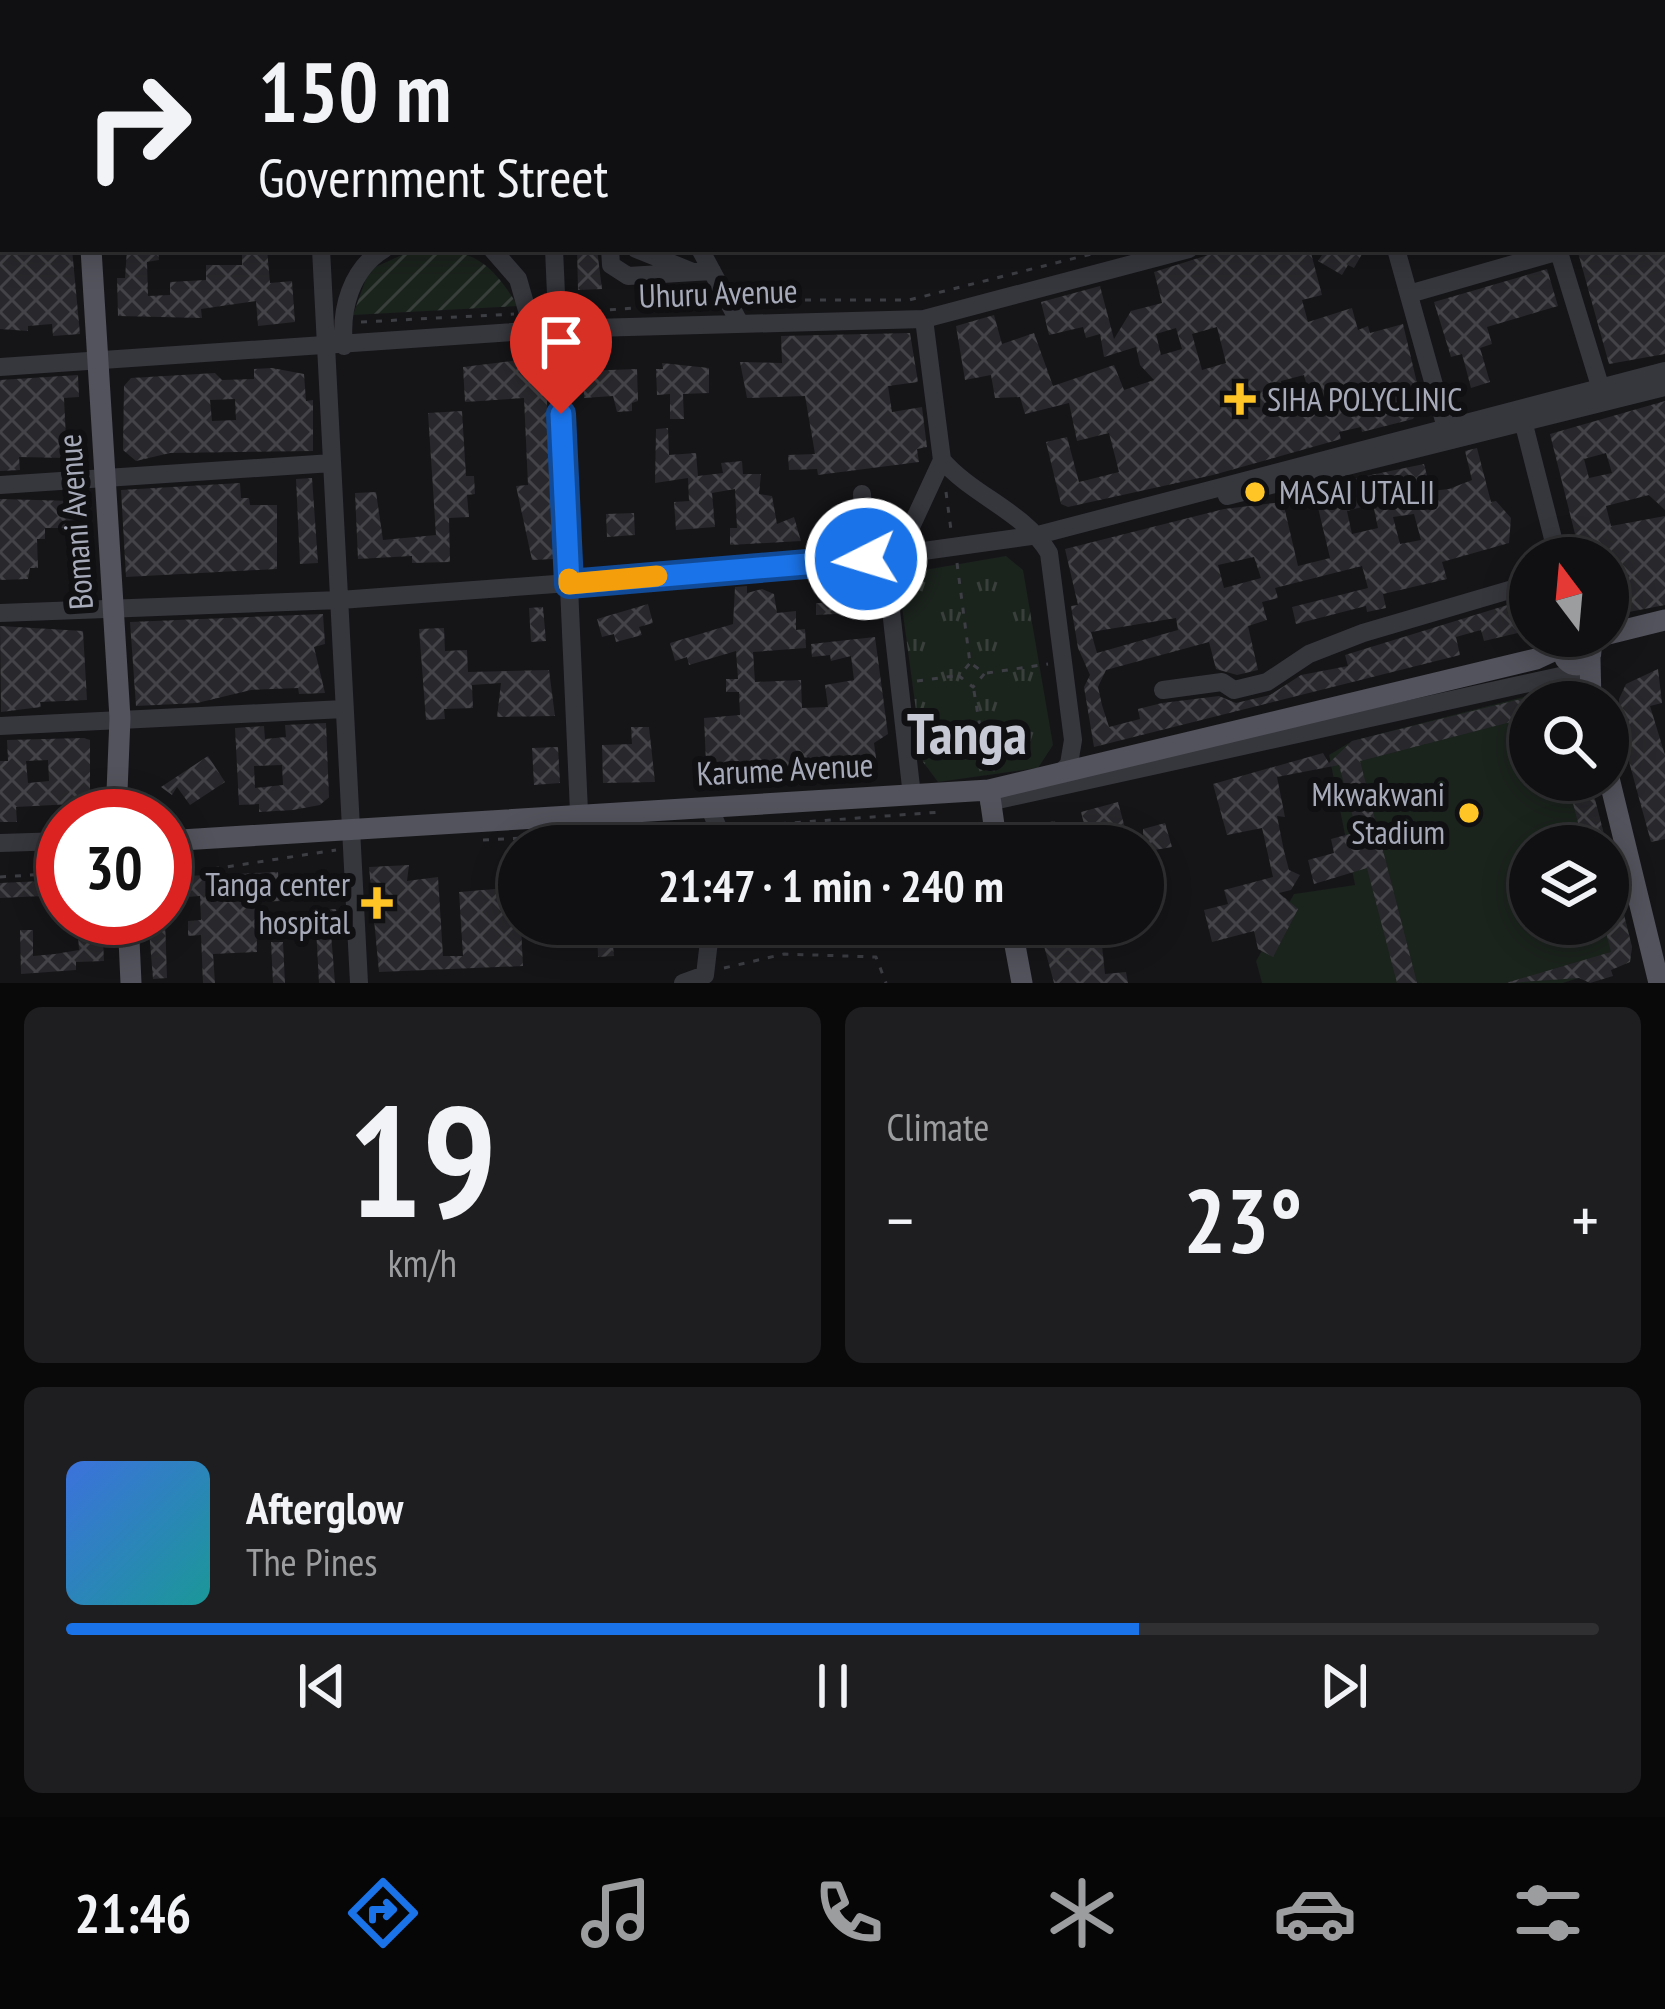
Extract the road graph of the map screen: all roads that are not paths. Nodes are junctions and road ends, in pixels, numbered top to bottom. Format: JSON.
{"nodes":[{"id":1,"x":92,"y":252,"type":"edge"},
{"id":2,"x":322,"y":252,"type":"edge"},
{"id":3,"x":381,"y":252,"type":"edge"},
{"id":4,"x":495,"y":252,"type":"edge"},
{"id":5,"x":554,"y":252,"type":"edge"},
{"id":6,"x":610,"y":252,"type":"edge"},
{"id":7,"x":645,"y":252,"type":"edge"},
{"id":8,"x":701,"y":252,"type":"edge"},
{"id":9,"x":1178,"y":252,"type":"edge"},
{"id":10,"x":1551,"y":252,"type":"edge"},
{"id":11,"x":1559,"y":252,"type":"edge"},
{"id":12,"x":1397,"y":253,"type":"edge"},
{"id":13,"x":705,"y":272,"type":"junction"},
{"id":14,"x":1409,"y":294,"type":"junction"},
{"id":15,"x":924,"y":319,"type":"junction"},
{"id":16,"x":738,"y":320,"type":"junction"},
{"id":17,"x":557,"y":329,"type":"junction"},
{"id":18,"x":532,"y":331,"type":"junction"},
{"id":19,"x":335,"y":346,"type":"junction"},
{"id":20,"x":97,"y":361,"type":"junction"},
{"id":21,"x":0,"y":367,"type":"edge"},
{"id":22,"x":1665,"y":371,"type":"edge"},
{"id":23,"x":1665,"y":387,"type":"edge"},
{"id":24,"x":1603,"y":394,"type":"junction"},
{"id":25,"x":1521,"y":416,"type":"junction"},
{"id":26,"x":1448,"y":434,"type":"junction"},
{"id":27,"x":942,"y":460,"type":"junction"},
{"id":28,"x":332,"y":463,"type":"junction"},
{"id":29,"x":104,"y":479,"type":"junction"},
{"id":30,"x":0,"y":484,"type":"edge"},
{"id":31,"x":862,"y":494,"type":"dead end"},
{"id":32,"x":1044,"y":534,"type":"junction"},
{"id":33,"x":1553,"y":537,"type":"edge"},
{"id":34,"x":898,"y":555,"type":"junction"},
{"id":35,"x":866,"y":559,"type":"junction"},
{"id":36,"x":569,"y":584,"type":"junction"},
{"id":37,"x":1509,"y":590,"type":"edge"},
{"id":38,"x":340,"y":600,"type":"junction"},
{"id":39,"x":114,"y":608,"type":"junction"},
{"id":40,"x":0,"y":613,"type":"edge"},
{"id":41,"x":1665,"y":620,"type":"edge"},
{"id":42,"x":1629,"y":632,"type":"edge"},
{"id":43,"x":1544,"y":657,"type":"edge"},
{"id":44,"x":1544,"y":657,"type":"edge"},
{"id":45,"x":1163,"y":690,"type":"dead end"},
{"id":46,"x":344,"y":709,"type":"junction"},
{"id":47,"x":120,"y":718,"type":"junction"},
{"id":48,"x":0,"y":726,"type":"edge"},
{"id":49,"x":1060,"y":774,"type":"junction"},
{"id":50,"x":121,"y":789,"type":"edge"},
{"id":51,"x":911,"y":796,"type":"junction"},
{"id":52,"x":989,"y":796,"type":"junction"},
{"id":53,"x":1615,"y":801,"type":"edge"},
{"id":54,"x":709,"y":806,"type":"junction"},
{"id":55,"x":579,"y":812,"type":"junction"},
{"id":56,"x":715,"y":825,"type":"edge"},
{"id":57,"x":994,"y":825,"type":"edge"},
{"id":58,"x":349,"y":837,"type":"junction"},
{"id":59,"x":192,"y":840,"type":"edge"},
{"id":60,"x":36,"y":842,"type":"edge"},
{"id":61,"x":0,"y":843,"type":"edge"},
{"id":62,"x":129,"y":945,"type":"edge"},
{"id":63,"x":709,"y":945,"type":"edge"},
{"id":64,"x":1015,"y":945,"type":"edge"},
{"id":65,"x":1659,"y":970,"type":"edge"},
{"id":66,"x":131,"y":983,"type":"edge"},
{"id":67,"x":359,"y":983,"type":"edge"},
{"id":68,"x":683,"y":983,"type":"edge"},
{"id":69,"x":1022,"y":983,"type":"edge"}],
"edges":[{"from":1,"to":20,"type":"main road","name":"Bomani Avenue"},
{"from":2,"to":19,"type":"street"},
{"from":3,"to":19,"type":"street"},
{"from":4,"to":18,"type":"street"},
{"from":5,"to":17,"type":"street"},
{"from":6,"to":13,"type":"street"},
{"from":7,"to":13,"type":"street"},
{"from":8,"to":13,"type":"street"},
{"from":9,"to":15,"type":"street","name":"Uhuru Avenue"},
{"from":10,"to":14,"type":"street"},
{"from":11,"to":24,"type":"street"},
{"from":12,"to":14,"type":"street"},
{"from":13,"to":16,"type":"street"},
{"from":14,"to":26,"type":"street"},
{"from":15,"to":16,"type":"street","name":"Uhuru Avenue"},
{"from":15,"to":27,"type":"street"},
{"from":16,"to":17,"type":"street","name":"Uhuru Avenue"},
{"from":17,"to":18,"type":"street","name":"Uhuru Avenue"},
{"from":17,"to":36,"type":"street"},
{"from":18,"to":19,"type":"street","name":"Uhuru Avenue"},
{"from":19,"to":20,"type":"street","name":"Uhuru Avenue"},
{"from":19,"to":28,"type":"street"},
{"from":20,"to":21,"type":"street","name":"Uhuru Avenue"},
{"from":20,"to":29,"type":"main road","name":"Bomani Avenue"},
{"from":22,"to":24,"type":"street"},
{"from":23,"to":24,"type":"street"},
{"from":24,"to":25,"type":"street"},
{"from":25,"to":26,"type":"street"},
{"from":25,"to":33,"type":"street"},
{"from":26,"to":32,"type":"street"},
{"from":27,"to":32,"type":"street"},
{"from":27,"to":34,"type":"street"},
{"from":28,"to":29,"type":"street"},
{"from":28,"to":38,"type":"street"},
{"from":29,"to":30,"type":"street"},
{"from":29,"to":39,"type":"main road","name":"Bomani Avenue"},
{"from":31,"to":35,"type":"street"},
{"from":32,"to":34,"type":"street"},
{"from":32,"to":49,"type":"street"},
{"from":34,"to":35,"type":"street"},
{"from":34,"to":51,"type":"street"},
{"from":35,"to":36,"type":"street"},
{"from":36,"to":38,"type":"street"},
{"from":36,"to":55,"type":"street"},
{"from":37,"to":45,"type":"street"},
{"from":38,"to":39,"type":"street"},
{"from":38,"to":46,"type":"street"},
{"from":39,"to":40,"type":"street"},
{"from":39,"to":47,"type":"main road","name":"Bomani Avenue"},
{"from":41,"to":42,"type":"main road"},
{"from":43,"to":49,"type":"main road","name":"Karume Avenue"},
{"from":44,"to":52,"type":"street"},
{"from":46,"to":47,"type":"street"},
{"from":46,"to":58,"type":"street"},
{"from":47,"to":48,"type":"street"},
{"from":47,"to":50,"type":"main road","name":"Bomani Avenue"},
{"from":49,"to":52,"type":"main road","name":"Karume Avenue"},
{"from":51,"to":52,"type":"main road","name":"Karume Avenue"},
{"from":51,"to":54,"type":"main road","name":"Karume Avenue"},
{"from":52,"to":57,"type":"main road"},
{"from":53,"to":65,"type":"main road"},
{"from":54,"to":55,"type":"main road","name":"Karume Avenue"},
{"from":54,"to":56,"type":"street"},
{"from":55,"to":58,"type":"main road","name":"Karume Avenue"},
{"from":58,"to":59,"type":"main road","name":"Karume Avenue"},
{"from":58,"to":67,"type":"street"},
{"from":60,"to":61,"type":"street"},
{"from":62,"to":66,"type":"main road"},
{"from":63,"to":68,"type":"street"},
{"from":64,"to":69,"type":"main road"}]}
